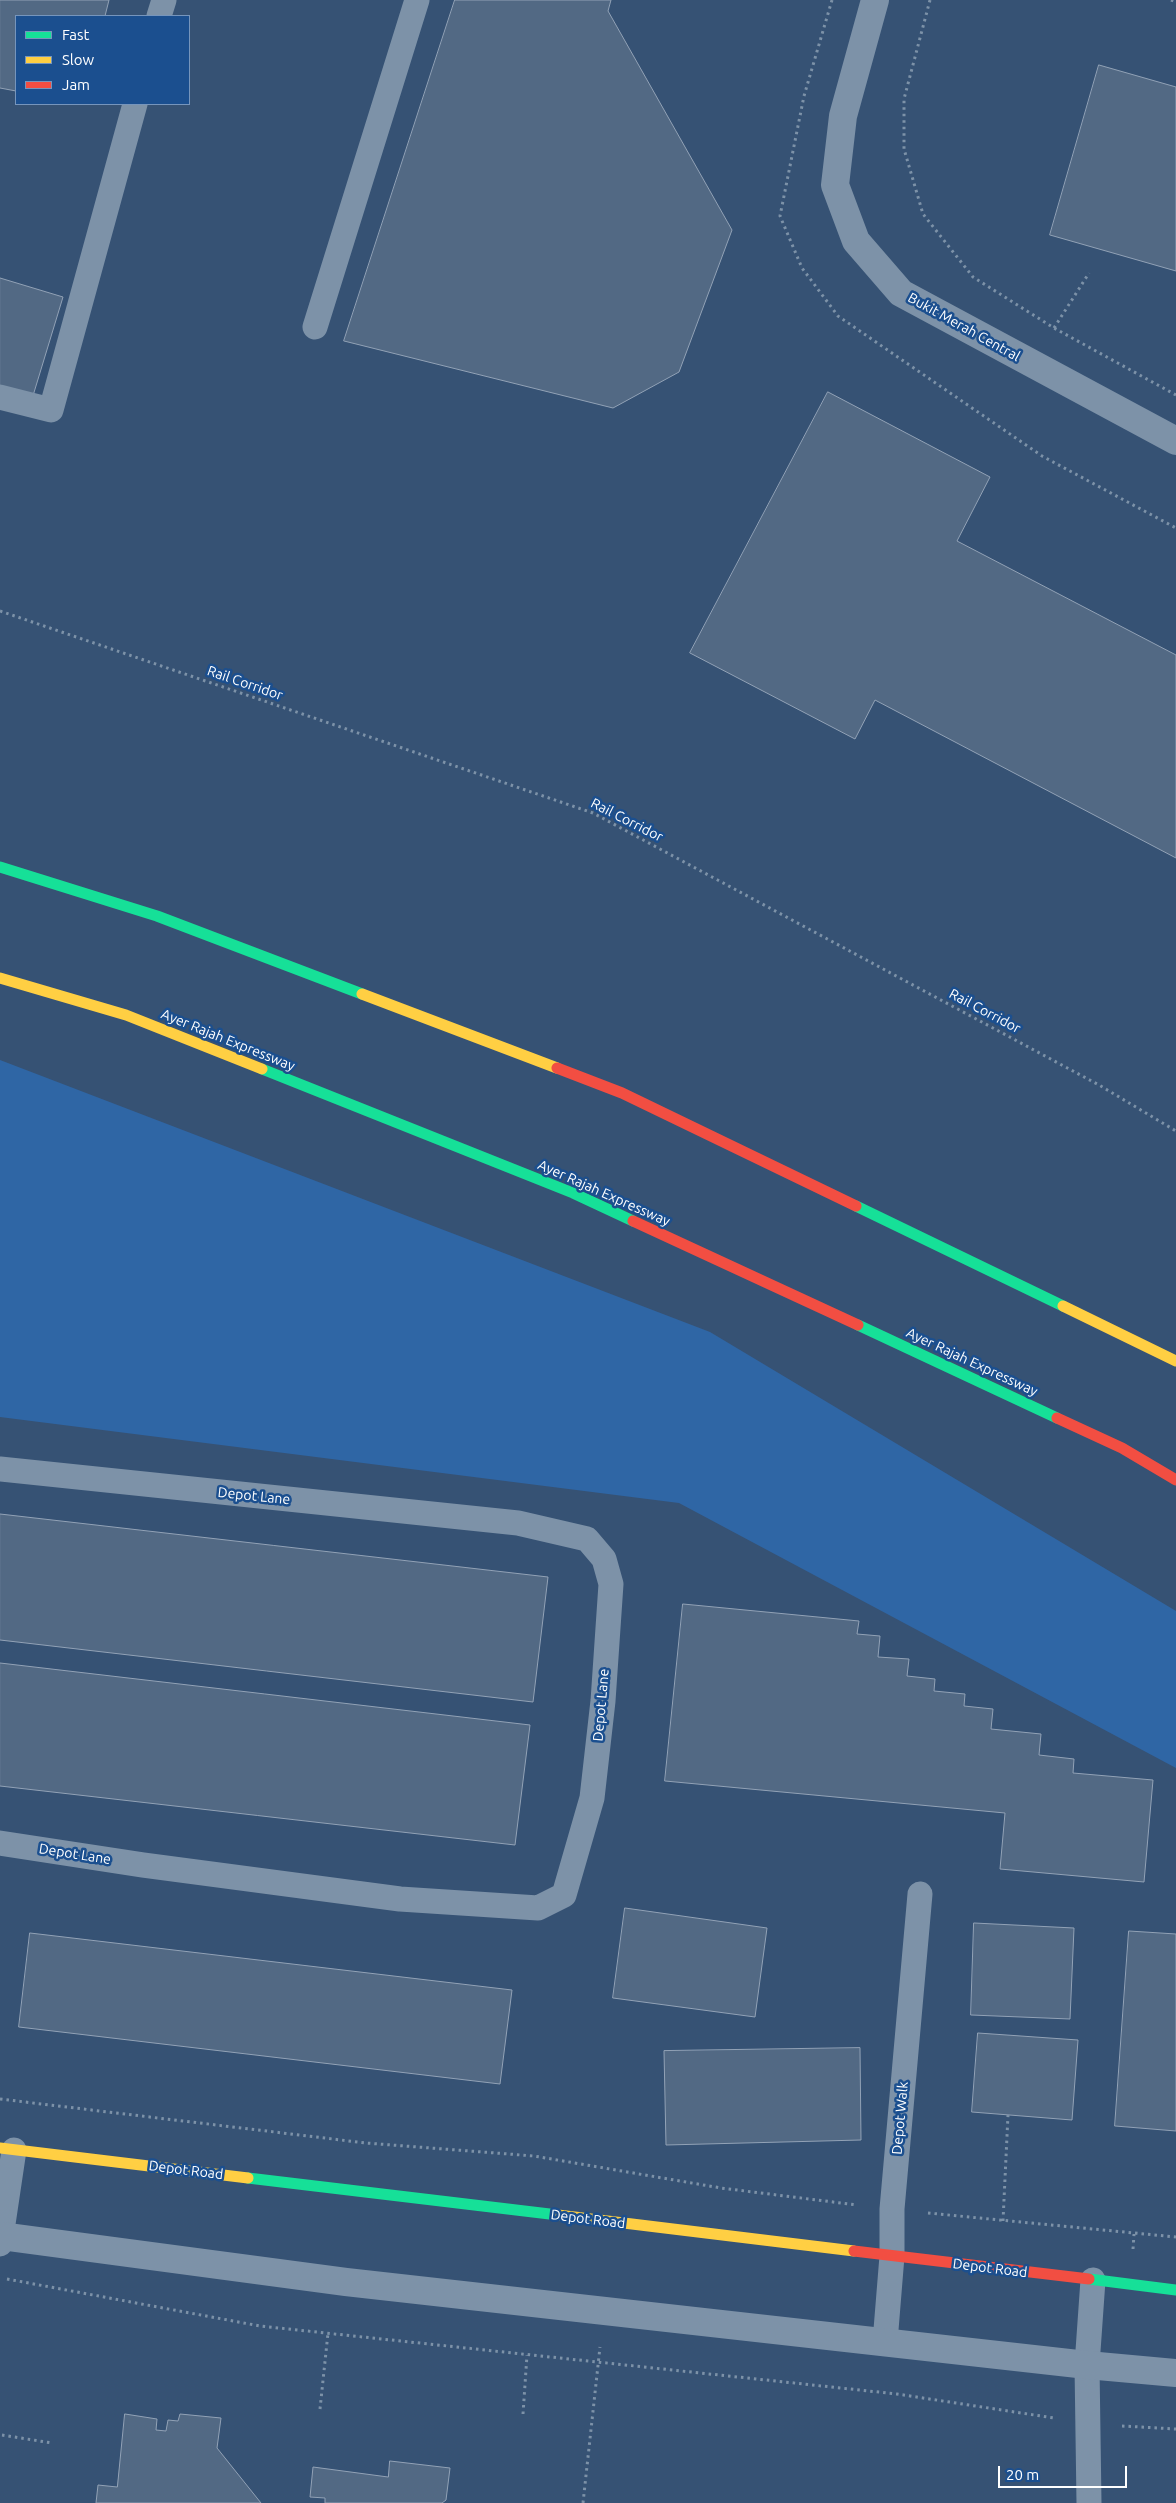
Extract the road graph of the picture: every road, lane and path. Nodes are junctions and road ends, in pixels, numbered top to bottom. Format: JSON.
{"nodes":[{"id":1,"x":164,"y":0,"type":"edge"},
{"id":2,"x":416,"y":0,"type":"edge"},
{"id":3,"x":875,"y":0,"type":"edge"},
{"id":4,"x":930,"y":0,"type":"edge"},
{"id":5,"x":1171,"y":0,"type":"edge"},
{"id":6,"x":1176,"y":2,"type":"edge"},
{"id":7,"x":159,"y":15,"type":"edge"},
{"id":8,"x":135,"y":105,"type":"edge"},
{"id":9,"x":1089,"y":273,"type":"dead end"},
{"id":10,"x":316,"y":327,"type":"dead end"},
{"id":11,"x":1054,"y":328,"type":"junction"},
{"id":12,"x":1176,"y":395,"type":"edge"},
{"id":13,"x":0,"y":398,"type":"edge"},
{"id":14,"x":1176,"y":440,"type":"edge"},
{"id":15,"x":0,"y":611,"type":"edge"},
{"id":16,"x":0,"y":867,"type":"edge"},
{"id":17,"x":0,"y":978,"type":"edge"},
{"id":18,"x":1176,"y":1131,"type":"edge"},
{"id":19,"x":1176,"y":1362,"type":"edge"},
{"id":20,"x":0,"y":1469,"type":"edge"},
{"id":21,"x":1176,"y":1480,"type":"edge"},
{"id":22,"x":0,"y":1843,"type":"edge"},
{"id":23,"x":920,"y":1894,"type":"dead end"},
{"id":24,"x":0,"y":2099,"type":"edge"},
{"id":25,"x":1008,"y":2115,"type":"dead end"},
{"id":26,"x":7,"y":2149,"type":"edge"},
{"id":27,"x":892,"y":2209,"type":"junction"},
{"id":28,"x":1003,"y":2221,"type":"junction"},
{"id":29,"x":1176,"y":2237,"type":"edge"},
{"id":30,"x":0,"y":2239,"type":"edge"},
{"id":31,"x":892,"y":2256,"type":"junction"},
{"id":32,"x":0,"y":2278,"type":"edge"},
{"id":33,"x":1093,"y":2280,"type":"junction"},
{"id":34,"x":1176,"y":2290,"type":"edge"},
{"id":35,"x":604,"y":2309,"type":"junction"},
{"id":36,"x":328,"y":2333,"type":"junction"},
{"id":37,"x":885,"y":2342,"type":"junction"},
{"id":38,"x":527,"y":2355,"type":"junction"},
{"id":39,"x":598,"y":2362,"type":"junction"},
{"id":40,"x":1087,"y":2365,"type":"junction"},
{"id":41,"x":1176,"y":2373,"type":"edge"},
{"id":42,"x":320,"y":2409,"type":"dead end"},
{"id":43,"x":523,"y":2414,"type":"dead end"},
{"id":44,"x":1088,"y":2423,"type":"junction"},
{"id":45,"x":1176,"y":2429,"type":"edge"},
{"id":46,"x":2,"y":2435,"type":"dead end"},
{"id":47,"x":52,"y":2443,"type":"dead end"},
{"id":48,"x":583,"y":2503,"type":"edge"},
{"id":49,"x":1089,"y":2503,"type":"edge"}],
"edges":[{"from":1,"to":7,"type":"lane"},
{"from":2,"to":10,"type":"lane"},
{"from":3,"to":14,"type":"street","name":"Bukit Merah Central"},
{"from":4,"to":11,"type":"path"},
{"from":5,"to":6,"type":"path"},
{"from":8,"to":13,"type":"lane"},
{"from":9,"to":11,"type":"path"},
{"from":11,"to":12,"type":"path"},
{"from":15,"to":18,"type":"path","name":"Rail Corridor"},
{"from":16,"to":19,"type":"main road"},
{"from":17,"to":21,"type":"main road","name":"Ayer Rajah Expressway"},
{"from":20,"to":22,"type":"lane","name":"Depot Lane"},
{"from":23,"to":27,"type":"lane","name":"Depot Walk"},
{"from":24,"to":27,"type":"path"},
{"from":25,"to":28,"type":"path"},
{"from":26,"to":30,"type":"lane"},
{"from":26,"to":31,"type":"main road","name":"Depot Road"},
{"from":27,"to":28,"type":"path"},
{"from":27,"to":31,"type":"lane","name":"Depot Walk"},
{"from":28,"to":29,"type":"path"},
{"from":30,"to":35,"type":"street"},
{"from":31,"to":33,"type":"main road","name":"Depot Road"},
{"from":31,"to":37,"type":"lane","name":"Depot Walk"},
{"from":32,"to":36,"type":"path"},
{"from":33,"to":34,"type":"main road","name":"Depot Road"},
{"from":33,"to":40,"type":"lane"},
{"from":35,"to":37,"type":"street"},
{"from":35,"to":39,"type":"path"},
{"from":36,"to":38,"type":"path"},
{"from":36,"to":42,"type":"path"},
{"from":37,"to":40,"type":"street"},
{"from":38,"to":39,"type":"path"},
{"from":38,"to":43,"type":"path"},
{"from":39,"to":44,"type":"path"},
{"from":39,"to":48,"type":"path"},
{"from":40,"to":41,"type":"street"},
{"from":40,"to":44,"type":"lane"},
{"from":44,"to":45,"type":"path"},
{"from":44,"to":49,"type":"lane"},
{"from":46,"to":47,"type":"path"}]}
